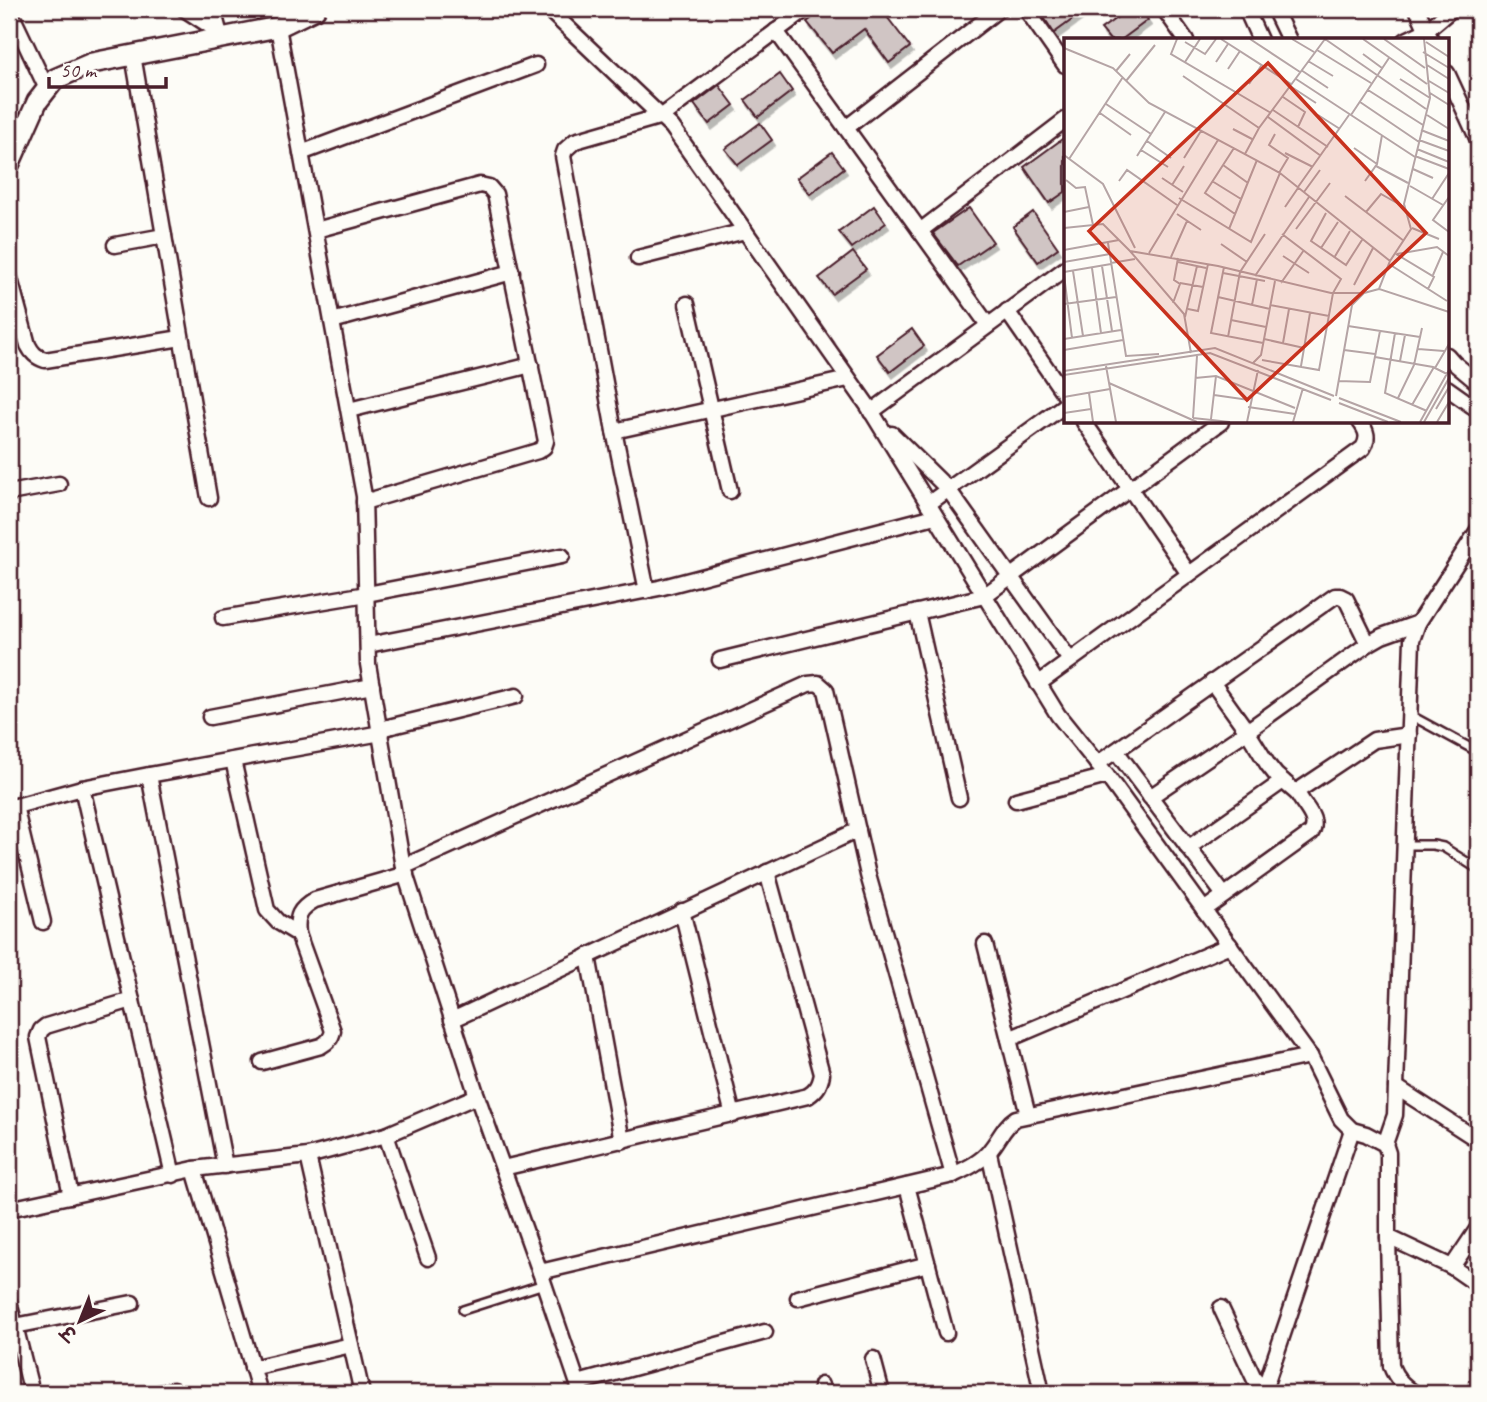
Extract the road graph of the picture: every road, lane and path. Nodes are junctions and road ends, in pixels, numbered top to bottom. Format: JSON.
{"nodes":[{"id":1,"x":9,"y":9,"type":"edge"},
{"id":2,"x":184,"y":9,"type":"edge"},
{"id":3,"x":212,"y":9,"type":"edge"},
{"id":4,"x":315,"y":9,"type":"edge"},
{"id":5,"x":548,"y":9,"type":"edge"},
{"id":6,"x":806,"y":9,"type":"edge"},
{"id":7,"x":999,"y":9,"type":"edge"},
{"id":8,"x":1026,"y":9,"type":"edge"},
{"id":9,"x":1164,"y":9,"type":"edge"},
{"id":10,"x":1245,"y":9,"type":"edge"},
{"id":11,"x":1274,"y":9,"type":"edge"},
{"id":12,"x":1417,"y":9,"type":"edge"},
{"id":13,"x":1452,"y":9,"type":"edge"},
{"id":14,"x":289,"y":18,"type":"edge"},
{"id":15,"x":776,"y":31,"type":"junction"},
{"id":16,"x":223,"y":34,"type":"junction"},
{"id":17,"x":1429,"y":35,"type":"edge"},
{"id":18,"x":1185,"y":38,"type":"edge"},
{"id":19,"x":1259,"y":38,"type":"edge"},
{"id":20,"x":1288,"y":38,"type":"edge"},
{"id":21,"x":133,"y":55,"type":"junction"},
{"id":22,"x":1064,"y":64,"type":"edge"},
{"id":23,"x":536,"y":65,"type":"dead end"},
{"id":24,"x":1448,"y":75,"type":"edge"},
{"id":25,"x":47,"y":89,"type":"junction"},
{"id":26,"x":662,"y":116,"type":"junction"},
{"id":27,"x":1064,"y":121,"type":"edge"},
{"id":28,"x":846,"y":128,"type":"junction"},
{"id":29,"x":1478,"y":140,"type":"edge"},
{"id":30,"x":302,"y":153,"type":"junction"},
{"id":31,"x":9,"y":165,"type":"edge"},
{"id":32,"x":316,"y":230,"type":"junction"},
{"id":33,"x":745,"y":231,"type":"junction"},
{"id":34,"x":920,"y":231,"type":"junction"},
{"id":35,"x":164,"y":236,"type":"junction"},
{"id":36,"x":115,"y":245,"type":"dead end"},
{"id":37,"x":638,"y":258,"type":"dead end"},
{"id":38,"x":1064,"y":270,"type":"edge"},
{"id":39,"x":512,"y":272,"type":"junction"},
{"id":40,"x":9,"y":275,"type":"edge"},
{"id":41,"x":687,"y":303,"type":"dead end"},
{"id":42,"x":1007,"y":311,"type":"junction"},
{"id":43,"x":332,"y":321,"type":"junction"},
{"id":44,"x":988,"y":325,"type":"junction"},
{"id":45,"x":181,"y":338,"type":"junction"},
{"id":46,"x":1448,"y":356,"type":"edge"},
{"id":47,"x":531,"y":365,"type":"junction"},
{"id":48,"x":849,"y":379,"type":"junction"},
{"id":49,"x":1478,"y":383,"type":"edge"},
{"id":50,"x":1448,"y":389,"type":"edge"},
{"id":51,"x":1064,"y":394,"type":"edge"},
{"id":52,"x":1064,"y":406,"type":"edge"},
{"id":53,"x":349,"y":410,"type":"junction"},
{"id":54,"x":711,"y":410,"type":"junction"},
{"id":55,"x":1478,"y":410,"type":"edge"},
{"id":56,"x":873,"y":415,"type":"junction"},
{"id":57,"x":1085,"y":424,"type":"edge"},
{"id":58,"x":1218,"y":424,"type":"edge"},
{"id":59,"x":1361,"y":424,"type":"edge"},
{"id":60,"x":614,"y":431,"type":"junction"},
{"id":61,"x":59,"y":484,"type":"dead end"},
{"id":62,"x":1130,"y":488,"type":"junction"},
{"id":63,"x":948,"y":489,"type":"junction"},
{"id":64,"x":730,"y":491,"type":"dead end"},
{"id":65,"x":9,"y":493,"type":"edge"},
{"id":66,"x":209,"y":498,"type":"dead end"},
{"id":67,"x":364,"y":502,"type":"junction"},
{"id":68,"x":932,"y":510,"type":"junction"},
{"id":69,"x":1478,"y":530,"type":"edge"},
{"id":70,"x":562,"y":556,"type":"dead end"},
{"id":71,"x":1189,"y":574,"type":"junction"},
{"id":72,"x":1010,"y":576,"type":"junction"},
{"id":73,"x":647,"y":591,"type":"junction"},
{"id":74,"x":367,"y":594,"type":"junction"},
{"id":75,"x":984,"y":596,"type":"junction"},
{"id":76,"x":918,"y":612,"type":"junction"},
{"id":77,"x":223,"y":618,"type":"dead end"},
{"id":78,"x":1418,"y":623,"type":"junction"},
{"id":79,"x":1368,"y":643,"type":"junction"},
{"id":80,"x":368,"y":645,"type":"junction"},
{"id":81,"x":720,"y":660,"type":"dead end"},
{"id":82,"x":1070,"y":660,"type":"junction"},
{"id":83,"x":1212,"y":682,"type":"junction"},
{"id":84,"x":1038,"y":684,"type":"junction"},
{"id":85,"x":372,"y":686,"type":"junction"},
{"id":86,"x":516,"y":696,"type":"dead end"},
{"id":87,"x":1410,"y":715,"type":"junction"},
{"id":88,"x":210,"y":717,"type":"dead end"},
{"id":89,"x":380,"y":731,"type":"junction"},
{"id":90,"x":1247,"y":731,"type":"junction"},
{"id":91,"x":1409,"y":735,"type":"junction"},
{"id":92,"x":1116,"y":751,"type":"junction"},
{"id":93,"x":1478,"y":752,"type":"edge"},
{"id":94,"x":233,"y":760,"type":"junction"},
{"id":95,"x":1097,"y":764,"type":"junction"},
{"id":96,"x":149,"y":775,"type":"junction"},
{"id":97,"x":1107,"y":776,"type":"junction"},
{"id":98,"x":1283,"y":781,"type":"junction"},
{"id":99,"x":82,"y":788,"type":"junction"},
{"id":100,"x":1298,"y":794,"type":"junction"},
{"id":101,"x":1150,"y":797,"type":"junction"},
{"id":102,"x":959,"y":798,"type":"dead end"},
{"id":103,"x":1016,"y":800,"type":"dead end"},
{"id":104,"x":12,"y":807,"type":"edge"},
{"id":105,"x":858,"y":830,"type":"junction"},
{"id":106,"x":1405,"y":845,"type":"junction"},
{"id":107,"x":1188,"y":848,"type":"junction"},
{"id":108,"x":1478,"y":869,"type":"edge"},
{"id":109,"x":405,"y":870,"type":"junction"},
{"id":110,"x":767,"y":872,"type":"junction"},
{"id":111,"x":1224,"y":895,"type":"junction"},
{"id":112,"x":1204,"y":910,"type":"junction"},
{"id":113,"x":681,"y":911,"type":"junction"},
{"id":114,"x":43,"y":922,"type":"dead end"},
{"id":115,"x":298,"y":934,"type":"junction"},
{"id":116,"x":985,"y":944,"type":"dead end"},
{"id":117,"x":1230,"y":946,"type":"junction"},
{"id":118,"x":588,"y":956,"type":"junction"},
{"id":119,"x":132,"y":1000,"type":"junction"},
{"id":120,"x":452,"y":1020,"type":"junction"},
{"id":121,"x":1009,"y":1040,"type":"junction"},
{"id":122,"x":1310,"y":1056,"type":"junction"},
{"id":123,"x":262,"y":1062,"type":"dead end"},
{"id":124,"x":1396,"y":1087,"type":"junction"},
{"id":125,"x":477,"y":1096,"type":"junction"},
{"id":126,"x":733,"y":1115,"type":"junction"},
{"id":127,"x":1028,"y":1115,"type":"junction"},
{"id":128,"x":1352,"y":1130,"type":"junction"},
{"id":129,"x":386,"y":1135,"type":"junction"},
{"id":130,"x":1478,"y":1140,"type":"edge"},
{"id":131,"x":622,"y":1141,"type":"junction"},
{"id":132,"x":1385,"y":1144,"type":"junction"},
{"id":133,"x":989,"y":1153,"type":"junction"},
{"id":134,"x":308,"y":1156,"type":"junction"},
{"id":135,"x":225,"y":1166,"type":"junction"},
{"id":136,"x":503,"y":1168,"type":"junction"},
{"id":137,"x":194,"y":1169,"type":"junction"},
{"id":138,"x":173,"y":1175,"type":"junction"},
{"id":139,"x":953,"y":1175,"type":"junction"},
{"id":140,"x":907,"y":1186,"type":"junction"},
{"id":141,"x":71,"y":1196,"type":"junction"},
{"id":142,"x":9,"y":1209,"type":"edge"},
{"id":143,"x":1478,"y":1228,"type":"edge"},
{"id":144,"x":1388,"y":1237,"type":"junction"},
{"id":145,"x":428,"y":1258,"type":"dead end"},
{"id":146,"x":928,"y":1264,"type":"junction"},
{"id":147,"x":1452,"y":1267,"type":"junction"},
{"id":148,"x":542,"y":1278,"type":"junction"},
{"id":149,"x":1478,"y":1285,"type":"edge"},
{"id":150,"x":798,"y":1298,"type":"dead end"},
{"id":151,"x":9,"y":1303,"type":"edge"},
{"id":152,"x":132,"y":1303,"type":"dead end"},
{"id":153,"x":1221,"y":1308,"type":"dead end"},
{"id":154,"x":463,"y":1310,"type":"dead end"},
{"id":155,"x":15,"y":1326,"type":"junction"},
{"id":156,"x":765,"y":1332,"type":"dead end"},
{"id":157,"x":946,"y":1333,"type":"dead end"},
{"id":158,"x":351,"y":1345,"type":"junction"},
{"id":159,"x":873,"y":1359,"type":"dead end"},
{"id":160,"x":252,"y":1368,"type":"junction"},
{"id":161,"x":580,"y":1388,"type":"edge"},
{"id":162,"x":32,"y":1393,"type":"edge"},
{"id":163,"x":260,"y":1393,"type":"edge"},
{"id":164,"x":362,"y":1393,"type":"edge"},
{"id":165,"x":882,"y":1393,"type":"edge"},
{"id":166,"x":1042,"y":1393,"type":"edge"},
{"id":167,"x":1262,"y":1393,"type":"edge"},
{"id":168,"x":1415,"y":1393,"type":"edge"}],
"edges":[{"from":1,"to":25,"type":"street"},
{"from":2,"to":16,"type":"street"},
{"from":3,"to":16,"type":"street"},
{"from":4,"to":14,"type":"main road"},
{"from":5,"to":26,"type":"street"},
{"from":6,"to":15,"type":"street"},
{"from":7,"to":28,"type":"street"},
{"from":8,"to":22,"type":"street"},
{"from":9,"to":18,"type":"street"},
{"from":10,"to":19,"type":"street"},
{"from":11,"to":20,"type":"street"},
{"from":12,"to":17,"type":"street"},
{"from":13,"to":17,"type":"street"},
{"from":14,"to":16,"type":"main road"},
{"from":14,"to":30,"type":"street"},
{"from":15,"to":26,"type":"street"},
{"from":15,"to":28,"type":"street"},
{"from":16,"to":21,"type":"main road"},
{"from":21,"to":25,"type":"main road"},
{"from":21,"to":35,"type":"street"},
{"from":23,"to":30,"type":"street"},
{"from":24,"to":29,"type":"street"},
{"from":25,"to":31,"type":"main road"},
{"from":26,"to":33,"type":"street"},
{"from":26,"to":60,"type":"street"},
{"from":27,"to":34,"type":"street"},
{"from":28,"to":34,"type":"street"},
{"from":30,"to":32,"type":"street"},
{"from":32,"to":39,"type":"street"},
{"from":32,"to":43,"type":"street"},
{"from":33,"to":37,"type":"street"},
{"from":33,"to":48,"type":"street"},
{"from":34,"to":44,"type":"street"},
{"from":35,"to":36,"type":"street"},
{"from":35,"to":45,"type":"street"},
{"from":38,"to":42,"type":"street"},
{"from":39,"to":43,"type":"street"},
{"from":39,"to":47,"type":"street"},
{"from":40,"to":45,"type":"street"},
{"from":41,"to":54,"type":"street"},
{"from":42,"to":44,"type":"street"},
{"from":42,"to":51,"type":"street"},
{"from":43,"to":53,"type":"street"},
{"from":44,"to":56,"type":"street"},
{"from":45,"to":66,"type":"street"},
{"from":46,"to":49,"type":"street"},
{"from":47,"to":53,"type":"street"},
{"from":47,"to":67,"type":"street"},
{"from":48,"to":54,"type":"street"},
{"from":48,"to":56,"type":"street"},
{"from":50,"to":55,"type":"street"},
{"from":52,"to":63,"type":"street"},
{"from":53,"to":67,"type":"street"},
{"from":54,"to":60,"type":"street"},
{"from":54,"to":64,"type":"street"},
{"from":56,"to":63,"type":"street"},
{"from":56,"to":68,"type":"street"},
{"from":57,"to":62,"type":"street"},
{"from":58,"to":62,"type":"street"},
{"from":59,"to":71,"type":"street"},
{"from":60,"to":73,"type":"street"},
{"from":61,"to":65,"type":"street"},
{"from":62,"to":71,"type":"street"},
{"from":62,"to":72,"type":"street"},
{"from":63,"to":68,"type":"street"},
{"from":63,"to":72,"type":"street"},
{"from":67,"to":74,"type":"street"},
{"from":68,"to":73,"type":"street"},
{"from":68,"to":75,"type":"street"},
{"from":69,"to":78,"type":"street"},
{"from":70,"to":74,"type":"street"},
{"from":71,"to":82,"type":"street"},
{"from":72,"to":75,"type":"street"},
{"from":72,"to":82,"type":"street"},
{"from":73,"to":80,"type":"street"},
{"from":74,"to":77,"type":"street"},
{"from":74,"to":80,"type":"street"},
{"from":75,"to":76,"type":"street"},
{"from":75,"to":84,"type":"street"},
{"from":76,"to":81,"type":"street"},
{"from":76,"to":102,"type":"street"},
{"from":78,"to":79,"type":"street"},
{"from":78,"to":87,"type":"street"},
{"from":79,"to":83,"type":"street"},
{"from":79,"to":90,"type":"street"},
{"from":80,"to":85,"type":"street"},
{"from":82,"to":84,"type":"street"},
{"from":83,"to":90,"type":"street"},
{"from":83,"to":92,"type":"street"},
{"from":84,"to":95,"type":"street"},
{"from":85,"to":88,"type":"street"},
{"from":85,"to":89,"type":"street"},
{"from":86,"to":89,"type":"street"},
{"from":87,"to":91,"type":"street"},
{"from":87,"to":93,"type":"lane"},
{"from":89,"to":94,"type":"street"},
{"from":89,"to":109,"type":"street"},
{"from":90,"to":98,"type":"street"},
{"from":90,"to":101,"type":"street"},
{"from":91,"to":100,"type":"street"},
{"from":91,"to":106,"type":"street"},
{"from":92,"to":95,"type":"street"},
{"from":92,"to":101,"type":"street"},
{"from":94,"to":96,"type":"street"},
{"from":94,"to":115,"type":"street"},
{"from":95,"to":97,"type":"street"},
{"from":96,"to":99,"type":"street"},
{"from":96,"to":135,"type":"street"},
{"from":97,"to":103,"type":"street"},
{"from":97,"to":112,"type":"street"},
{"from":98,"to":100,"type":"street"},
{"from":98,"to":107,"type":"street"},
{"from":99,"to":104,"type":"street"},
{"from":99,"to":119,"type":"street"},
{"from":100,"to":111,"type":"street"},
{"from":101,"to":107,"type":"street"},
{"from":104,"to":114,"type":"street"},
{"from":105,"to":109,"type":"street"},
{"from":105,"to":110,"type":"street"},
{"from":105,"to":139,"type":"street"},
{"from":106,"to":108,"type":"lane"},
{"from":106,"to":124,"type":"street"},
{"from":107,"to":111,"type":"street"},
{"from":109,"to":115,"type":"street"},
{"from":109,"to":120,"type":"street"},
{"from":110,"to":113,"type":"street"},
{"from":110,"to":126,"type":"street"},
{"from":111,"to":112,"type":"street"},
{"from":112,"to":117,"type":"street"},
{"from":113,"to":118,"type":"street"},
{"from":113,"to":126,"type":"street"},
{"from":115,"to":123,"type":"street"},
{"from":116,"to":121,"type":"street"},
{"from":117,"to":121,"type":"street"},
{"from":117,"to":122,"type":"street"},
{"from":118,"to":120,"type":"street"},
{"from":118,"to":131,"type":"street"},
{"from":119,"to":138,"type":"street"},
{"from":119,"to":141,"type":"street"},
{"from":120,"to":125,"type":"street"},
{"from":121,"to":127,"type":"street"},
{"from":122,"to":127,"type":"street"},
{"from":122,"to":128,"type":"street"},
{"from":124,"to":130,"type":"street"},
{"from":124,"to":132,"type":"street"},
{"from":125,"to":129,"type":"street"},
{"from":125,"to":136,"type":"street"},
{"from":126,"to":131,"type":"street"},
{"from":127,"to":133,"type":"street"},
{"from":128,"to":132,"type":"street"},
{"from":128,"to":167,"type":"street"},
{"from":129,"to":134,"type":"street"},
{"from":129,"to":145,"type":"street"},
{"from":131,"to":136,"type":"street"},
{"from":132,"to":144,"type":"street"},
{"from":133,"to":139,"type":"street"},
{"from":133,"to":166,"type":"street"},
{"from":134,"to":135,"type":"street"},
{"from":134,"to":158,"type":"street"},
{"from":135,"to":137,"type":"street"},
{"from":136,"to":148,"type":"street"},
{"from":137,"to":138,"type":"street"},
{"from":137,"to":160,"type":"street"},
{"from":138,"to":141,"type":"street"},
{"from":139,"to":140,"type":"street"},
{"from":140,"to":146,"type":"street"},
{"from":140,"to":148,"type":"street"},
{"from":141,"to":142,"type":"street"},
{"from":143,"to":147,"type":"street"},
{"from":144,"to":147,"type":"street"},
{"from":144,"to":168,"type":"street"},
{"from":146,"to":150,"type":"street"},
{"from":146,"to":157,"type":"street"},
{"from":147,"to":149,"type":"street"},
{"from":148,"to":154,"type":"lane"},
{"from":148,"to":161,"type":"street"},
{"from":151,"to":155,"type":"street"},
{"from":152,"to":155,"type":"street"},
{"from":153,"to":167,"type":"street"},
{"from":155,"to":162,"type":"street"},
{"from":156,"to":161,"type":"street"},
{"from":158,"to":160,"type":"street"},
{"from":158,"to":164,"type":"street"},
{"from":159,"to":165,"type":"street"},
{"from":160,"to":163,"type":"street"}]}
